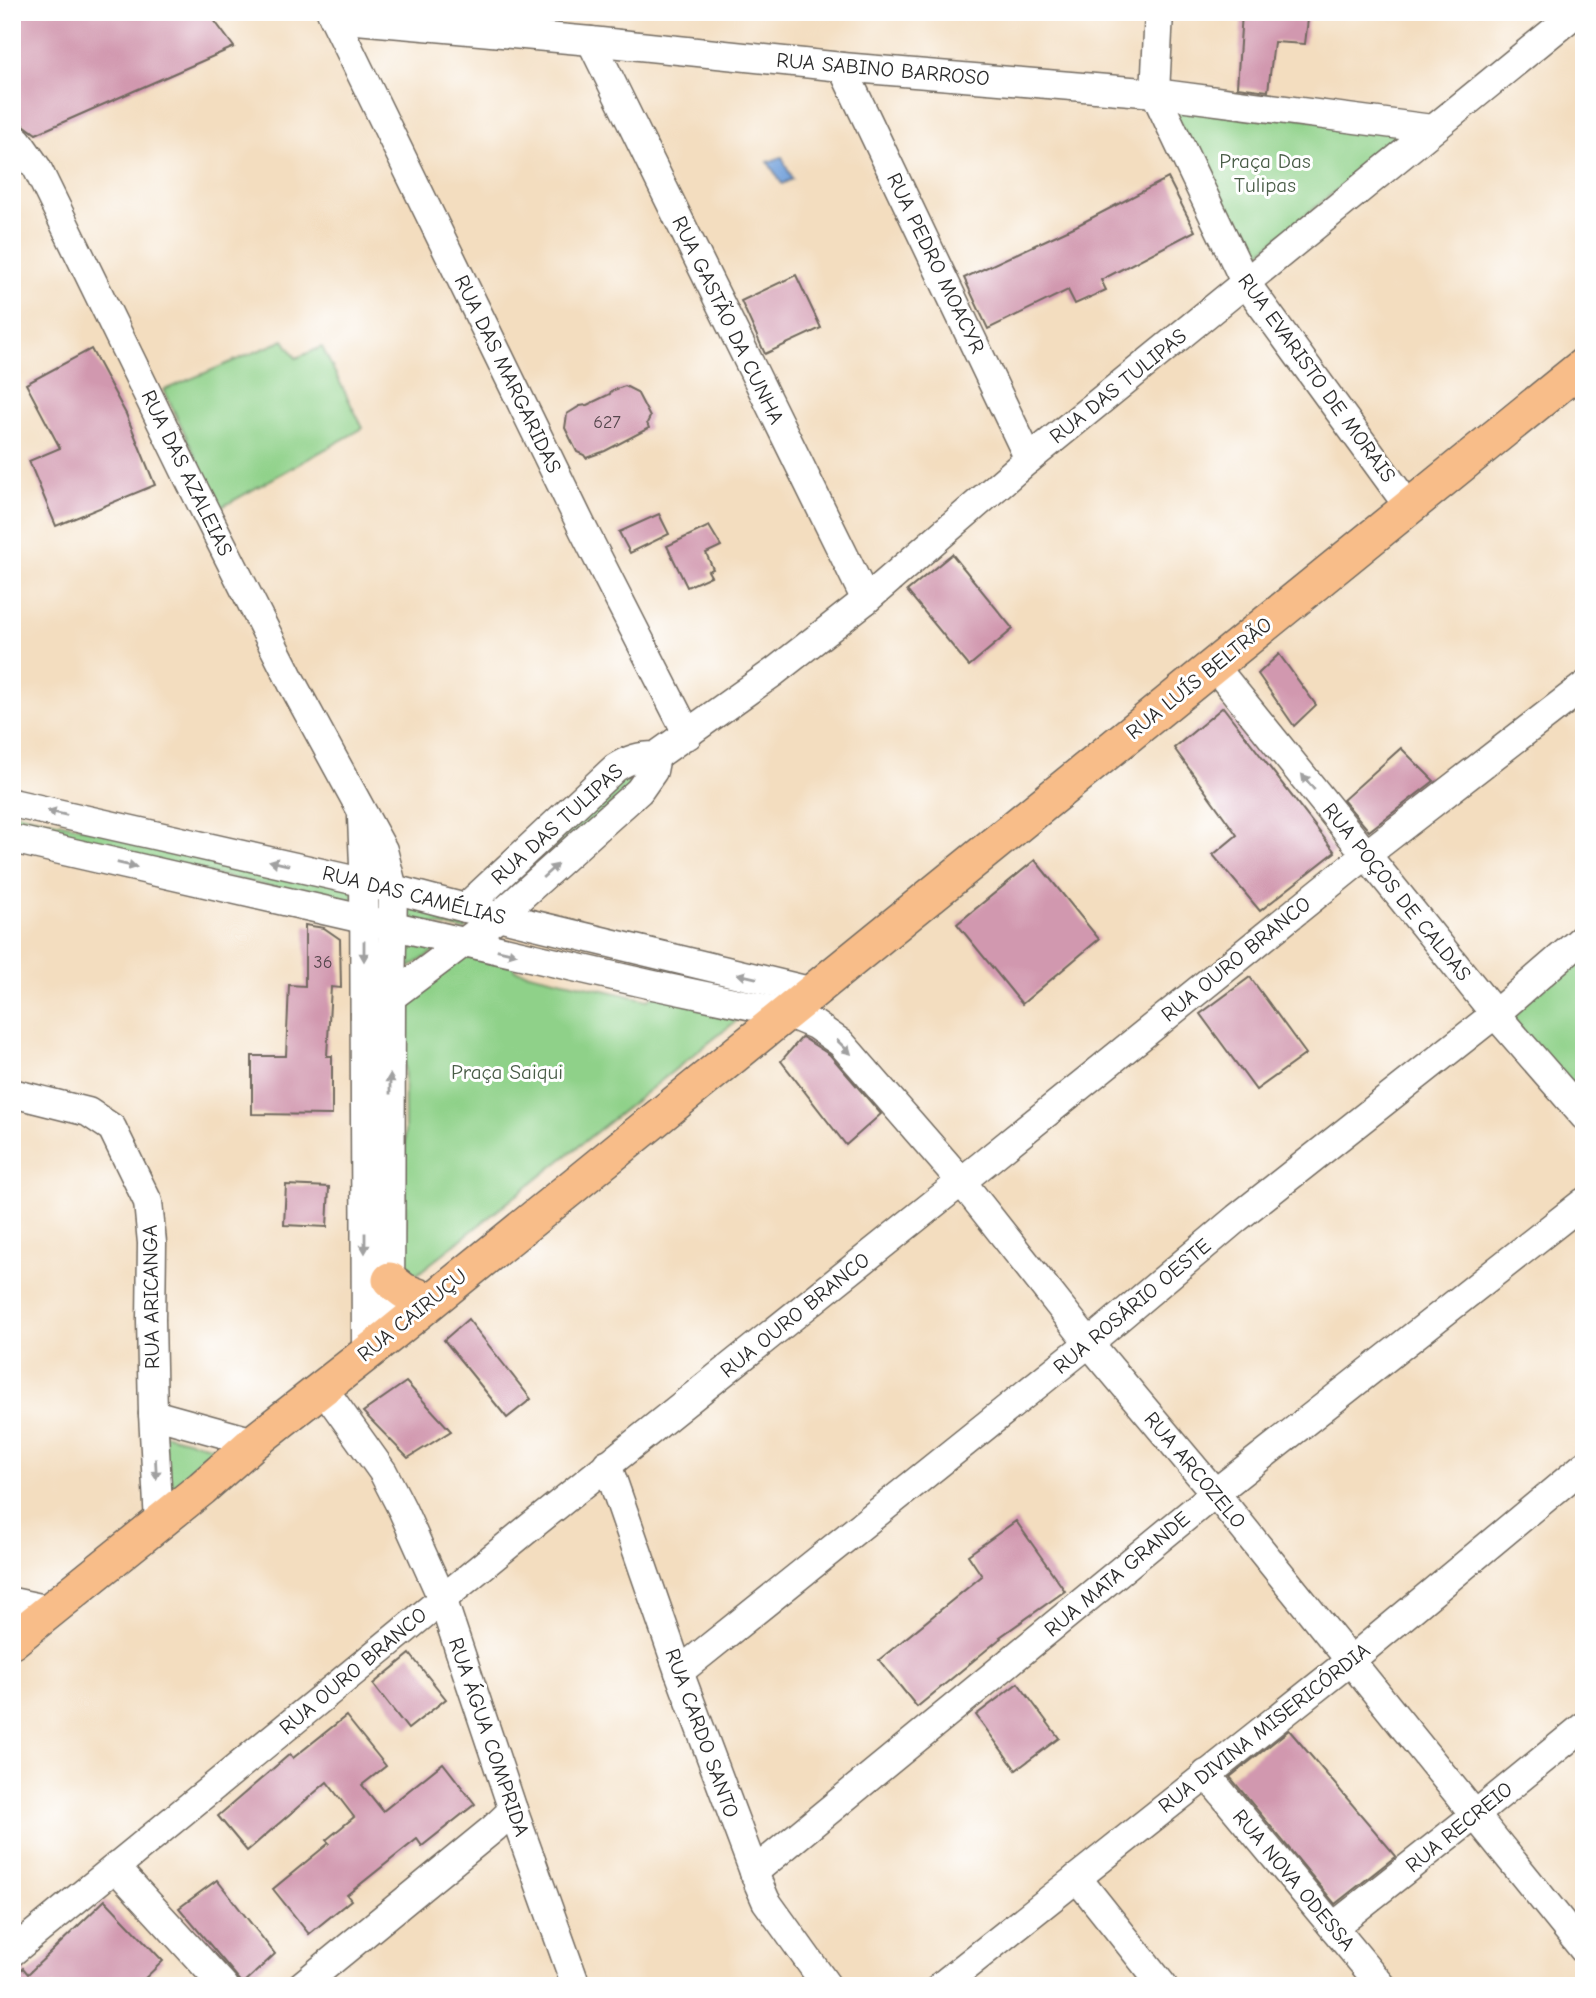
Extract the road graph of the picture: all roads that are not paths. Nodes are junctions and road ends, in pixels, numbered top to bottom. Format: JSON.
{"nodes":[{"id":1,"x":1159,"y":12,"type":"edge"},
{"id":2,"x":1577,"y":12,"type":"edge"},
{"id":3,"x":332,"y":15,"type":"edge"},
{"id":4,"x":591,"y":40,"type":"junction"},
{"id":5,"x":842,"y":66,"type":"junction"},
{"id":6,"x":1155,"y":93,"type":"junction"},
{"id":7,"x":1432,"y":129,"type":"junction"},
{"id":8,"x":12,"y":137,"type":"edge"},
{"id":9,"x":1245,"y":282,"type":"junction"},
{"id":10,"x":1584,"y":365,"type":"edge"},
{"id":11,"x":1029,"y":459,"type":"junction"},
{"id":12,"x":1409,"y":506,"type":"junction"},
{"id":13,"x":866,"y":600,"type":"junction"},
{"id":14,"x":1214,"y":666,"type":"junction"},
{"id":15,"x":1584,"y":686,"type":"edge"},
{"id":16,"x":688,"y":735,"type":"junction"},
{"id":17,"x":656,"y":756,"type":"junction"},
{"id":18,"x":12,"y":803,"type":"edge"},
{"id":19,"x":362,"y":811,"type":"junction"},
{"id":20,"x":12,"y":839,"type":"edge"},
{"id":21,"x":1367,"y":854,"type":"junction"},
{"id":22,"x":363,"y":883,"type":"junction"},
{"id":23,"x":393,"y":889,"type":"junction"},
{"id":24,"x":465,"y":908,"type":"junction"},
{"id":25,"x":499,"y":916,"type":"junction"},
{"id":26,"x":364,"y":919,"type":"junction"},
{"id":27,"x":393,"y":925,"type":"junction"},
{"id":28,"x":1584,"y":937,"type":"edge"},
{"id":29,"x":465,"y":942,"type":"junction"},
{"id":30,"x":814,"y":992,"type":"junction"},
{"id":31,"x":391,"y":997,"type":"junction"},
{"id":32,"x":786,"y":1013,"type":"junction"},
{"id":33,"x":1495,"y":1014,"type":"junction"},
{"id":34,"x":12,"y":1093,"type":"edge"},
{"id":35,"x":1584,"y":1116,"type":"edge"},
{"id":36,"x":377,"y":1128,"type":"junction"},
{"id":37,"x":961,"y":1181,"type":"junction"},
{"id":38,"x":1584,"y":1202,"type":"edge"},
{"id":39,"x":390,"y":1280,"type":"junction"},
{"id":40,"x":431,"y":1301,"type":"junction"},
{"id":41,"x":1089,"y":1342,"type":"junction"},
{"id":42,"x":378,"y":1344,"type":"junction"},
{"id":43,"x":323,"y":1388,"type":"junction"},
{"id":44,"x":153,"y":1415,"type":"junction"},
{"id":45,"x":254,"y":1442,"type":"junction"},
{"id":46,"x":607,"y":1464,"type":"junction"},
{"id":47,"x":1584,"y":1466,"type":"edge"},
{"id":48,"x":1215,"y":1493,"type":"junction"},
{"id":49,"x":159,"y":1523,"type":"junction"},
{"id":50,"x":442,"y":1598,"type":"junction"},
{"id":51,"x":12,"y":1602,"type":"edge"},
{"id":52,"x":50,"y":1610,"type":"junction"},
{"id":53,"x":12,"y":1641,"type":"edge"},
{"id":54,"x":1351,"y":1660,"type":"junction"},
{"id":55,"x":679,"y":1672,"type":"junction"},
{"id":56,"x":1584,"y":1726,"type":"edge"},
{"id":57,"x":1206,"y":1774,"type":"junction"},
{"id":58,"x":513,"y":1810,"type":"junction"},
{"id":59,"x":1475,"y":1815,"type":"junction"},
{"id":60,"x":117,"y":1868,"type":"junction"},
{"id":61,"x":754,"y":1872,"type":"junction"},
{"id":62,"x":1076,"y":1878,"type":"junction"},
{"id":63,"x":1333,"y":1927,"type":"junction"},
{"id":64,"x":1584,"y":1950,"type":"edge"},
{"id":65,"x":12,"y":1952,"type":"edge"},
{"id":66,"x":944,"y":1985,"type":"edge"},
{"id":67,"x":224,"y":1986,"type":"edge"},
{"id":68,"x":301,"y":1986,"type":"edge"},
{"id":69,"x":576,"y":1986,"type":"edge"},
{"id":70,"x":827,"y":1986,"type":"edge"},
{"id":71,"x":1163,"y":1986,"type":"edge"},
{"id":72,"x":1382,"y":1986,"type":"edge"}],
"edges":[{"from":1,"to":6,"type":"street","name":"RUA EVARISTO DE MORAIS"},
{"from":2,"to":7,"type":"street","name":"RUA DAS TULIPAS"},
{"from":3,"to":4,"type":"street","name":"RUA SABINO BARROSO"},
{"from":3,"to":16,"type":"street","name":"RUA DAS MARGARIDAS"},
{"from":4,"to":5,"type":"street","name":"RUA SABINO BARROSO"},
{"from":4,"to":13,"type":"street","name":"RUA GASTÃO DA CUNHA"},
{"from":5,"to":6,"type":"street","name":"RUA SABINO BARROSO"},
{"from":5,"to":11,"type":"street","name":"RUA PEDRO MOACYR"},
{"from":6,"to":7,"type":"street","name":"RUA SABINO BARROSO"},
{"from":6,"to":9,"type":"street","name":"RUA EVARISTO DE MORAIS"},
{"from":7,"to":9,"type":"street","name":"RUA DAS TULIPAS"},
{"from":8,"to":19,"type":"street","name":"RUA DAS AZALEIAS"},
{"from":9,"to":11,"type":"street","name":"RUA DAS TULIPAS"},
{"from":9,"to":12,"type":"street","name":"RUA EVARISTO DE MORAIS"},
{"from":10,"to":12,"type":"main road","name":"RUA LUÍS BELTRÃO"},
{"from":11,"to":13,"type":"street","name":"RUA DAS TULIPAS"},
{"from":12,"to":14,"type":"main road","name":"RUA LUÍS BELTRÃO"},
{"from":13,"to":16,"type":"street","name":"RUA DAS TULIPAS"},
{"from":21,"to":14,"type":"street","name":"RUA POÇOS DE CALDAS","one_way":true},
{"from":14,"to":30,"type":"main road","name":"RUA LUÍS BELTRÃO"},
{"from":15,"to":21,"type":"street","name":"RUA OURO BRANCO"},
{"from":16,"to":17,"type":"street","name":"RUA DAS TULIPAS"},
{"from":17,"to":24,"type":"street","name":"RUA DAS TULIPAS"},
{"from":25,"to":17,"type":"street","name":"RUA DAS TULIPAS","one_way":true},
{"from":22,"to":18,"type":"street","name":"RUA DAS CAMÉLIAS","one_way":true},
{"from":19,"to":22,"type":"street","name":"RUA DAS AZALEIAS"},
{"from":19,"to":23,"type":"street","name":"RUA DAS AZALEIAS"},
{"from":20,"to":26,"type":"street","name":"RUA DAS CAMÉLIAS","one_way":true},
{"from":21,"to":33,"type":"street","name":"RUA POÇOS DE CALDAS"},
{"from":21,"to":37,"type":"street","name":"RUA OURO BRANCO"},
{"from":22,"to":23,"type":"street","name":"RUA DAS CAMÉLIAS"},
{"from":22,"to":26,"type":"street"},
{"from":23,"to":24,"type":"street","name":"RUA DAS CAMÉLIAS"},
{"from":23,"to":27,"type":"street"},
{"from":24,"to":25,"type":"street","name":"RUA DAS CAMÉLIAS"},
{"from":25,"to":29,"type":"street","name":"RUA DAS TULIPAS"},
{"from":30,"to":25,"type":"street","name":"RUA DAS CAMÉLIAS","one_way":true},
{"from":26,"to":27,"type":"street","name":"RUA DAS CAMÉLIAS"},
{"from":26,"to":36,"type":"street","one_way":true},
{"from":27,"to":29,"type":"street","name":"RUA DAS CAMÉLIAS"},
{"from":27,"to":31,"type":"street"},
{"from":28,"to":33,"type":"street","name":"RUA ROSÁRIO OESTE"},
{"from":29,"to":31,"type":"street","name":"RUA DAS TULIPAS"},
{"from":29,"to":32,"type":"street","name":"RUA DAS CAMÉLIAS","one_way":true},
{"from":30,"to":32,"type":"main road","name":"RUA CAIRUÇU"},
{"from":36,"to":31,"type":"street","one_way":true},
{"from":32,"to":37,"type":"street","name":"RUA ARCOZELO","one_way":true},
{"from":32,"to":40,"type":"main road","name":"RUA CAIRUÇU"},
{"from":33,"to":35,"type":"street","name":"RUA POÇOS DE CALDAS"},
{"from":33,"to":41,"type":"street","name":"RUA ROSÁRIO OESTE"},
{"from":34,"to":44,"type":"street","name":"RUA ARICANGA"},
{"from":36,"to":39,"type":"street"},
{"from":36,"to":42,"type":"street","one_way":true},
{"from":37,"to":41,"type":"street","name":"RUA ARCOZELO"},
{"from":37,"to":46,"type":"street","name":"RUA OURO BRANCO"},
{"from":38,"to":48,"type":"street","name":"RUA MATA GRANDE"},
{"from":39,"to":40,"type":"main road"},
{"from":39,"to":42,"type":"street"},
{"from":40,"to":42,"type":"main road","name":"RUA CAIRUÇU"},
{"from":41,"to":48,"type":"street","name":"RUA ARCOZELO"},
{"from":41,"to":55,"type":"street","name":"RUA ROSÁRIO OESTE"},
{"from":42,"to":43,"type":"main road","name":"RUA CAIRUÇU"},
{"from":43,"to":45,"type":"main road","name":"RUA CAIRUÇU"},
{"from":43,"to":50,"type":"street","name":"RUA ÁGUA COMPRIDA"},
{"from":44,"to":45,"type":"street"},
{"from":44,"to":49,"type":"street","name":"RUA ARICANGA","one_way":true},
{"from":45,"to":49,"type":"main road","name":"RUA CAIRUÇU"},
{"from":46,"to":50,"type":"street","name":"RUA OURO BRANCO"},
{"from":46,"to":55,"type":"street","name":"RUA CARDO SANTO"},
{"from":47,"to":54,"type":"street","name":"RUA DIVINA MISERICÓRDIA"},
{"from":48,"to":54,"type":"street","name":"RUA ARCOZELO"},
{"from":48,"to":61,"type":"street","name":"RUA MATA GRANDE"},
{"from":49,"to":52,"type":"main road","name":"RUA CAIRUÇU"},
{"from":50,"to":58,"type":"street","name":"RUA ÁGUA COMPRIDA"},
{"from":50,"to":60,"type":"street","name":"RUA OURO BRANCO"},
{"from":51,"to":52,"type":"street"},
{"from":52,"to":53,"type":"main road","name":"RUA CAIRUÇU"},
{"from":54,"to":57,"type":"street","name":"RUA DIVINA MISERICÓRDIA"},
{"from":54,"to":59,"type":"street","name":"RUA ARCOZELO"},
{"from":55,"to":61,"type":"street","name":"RUA CARDO SANTO"},
{"from":56,"to":59,"type":"street","name":"RUA RECREIO"},
{"from":57,"to":62,"type":"street","name":"RUA DIVINA MISERICÓRDIA"},
{"from":57,"to":63,"type":"street","name":"RUA NOVA ODESSA"},
{"from":58,"to":68,"type":"street"},
{"from":58,"to":69,"type":"street","name":"RUA ÁGUA COMPRIDA"},
{"from":59,"to":63,"type":"street","name":"RUA RECREIO"},
{"from":59,"to":64,"type":"street","name":"RUA ARCOZELO"},
{"from":60,"to":65,"type":"street","name":"RUA OURO BRANCO"},
{"from":60,"to":67,"type":"street"},
{"from":61,"to":70,"type":"street","name":"RUA CARDO SANTO"},
{"from":62,"to":66,"type":"street","name":"RUA DIVINA MISERICÓRDIA"},
{"from":62,"to":71,"type":"street"},
{"from":63,"to":72,"type":"street","name":"RUA NOVA ODESSA"}]}
